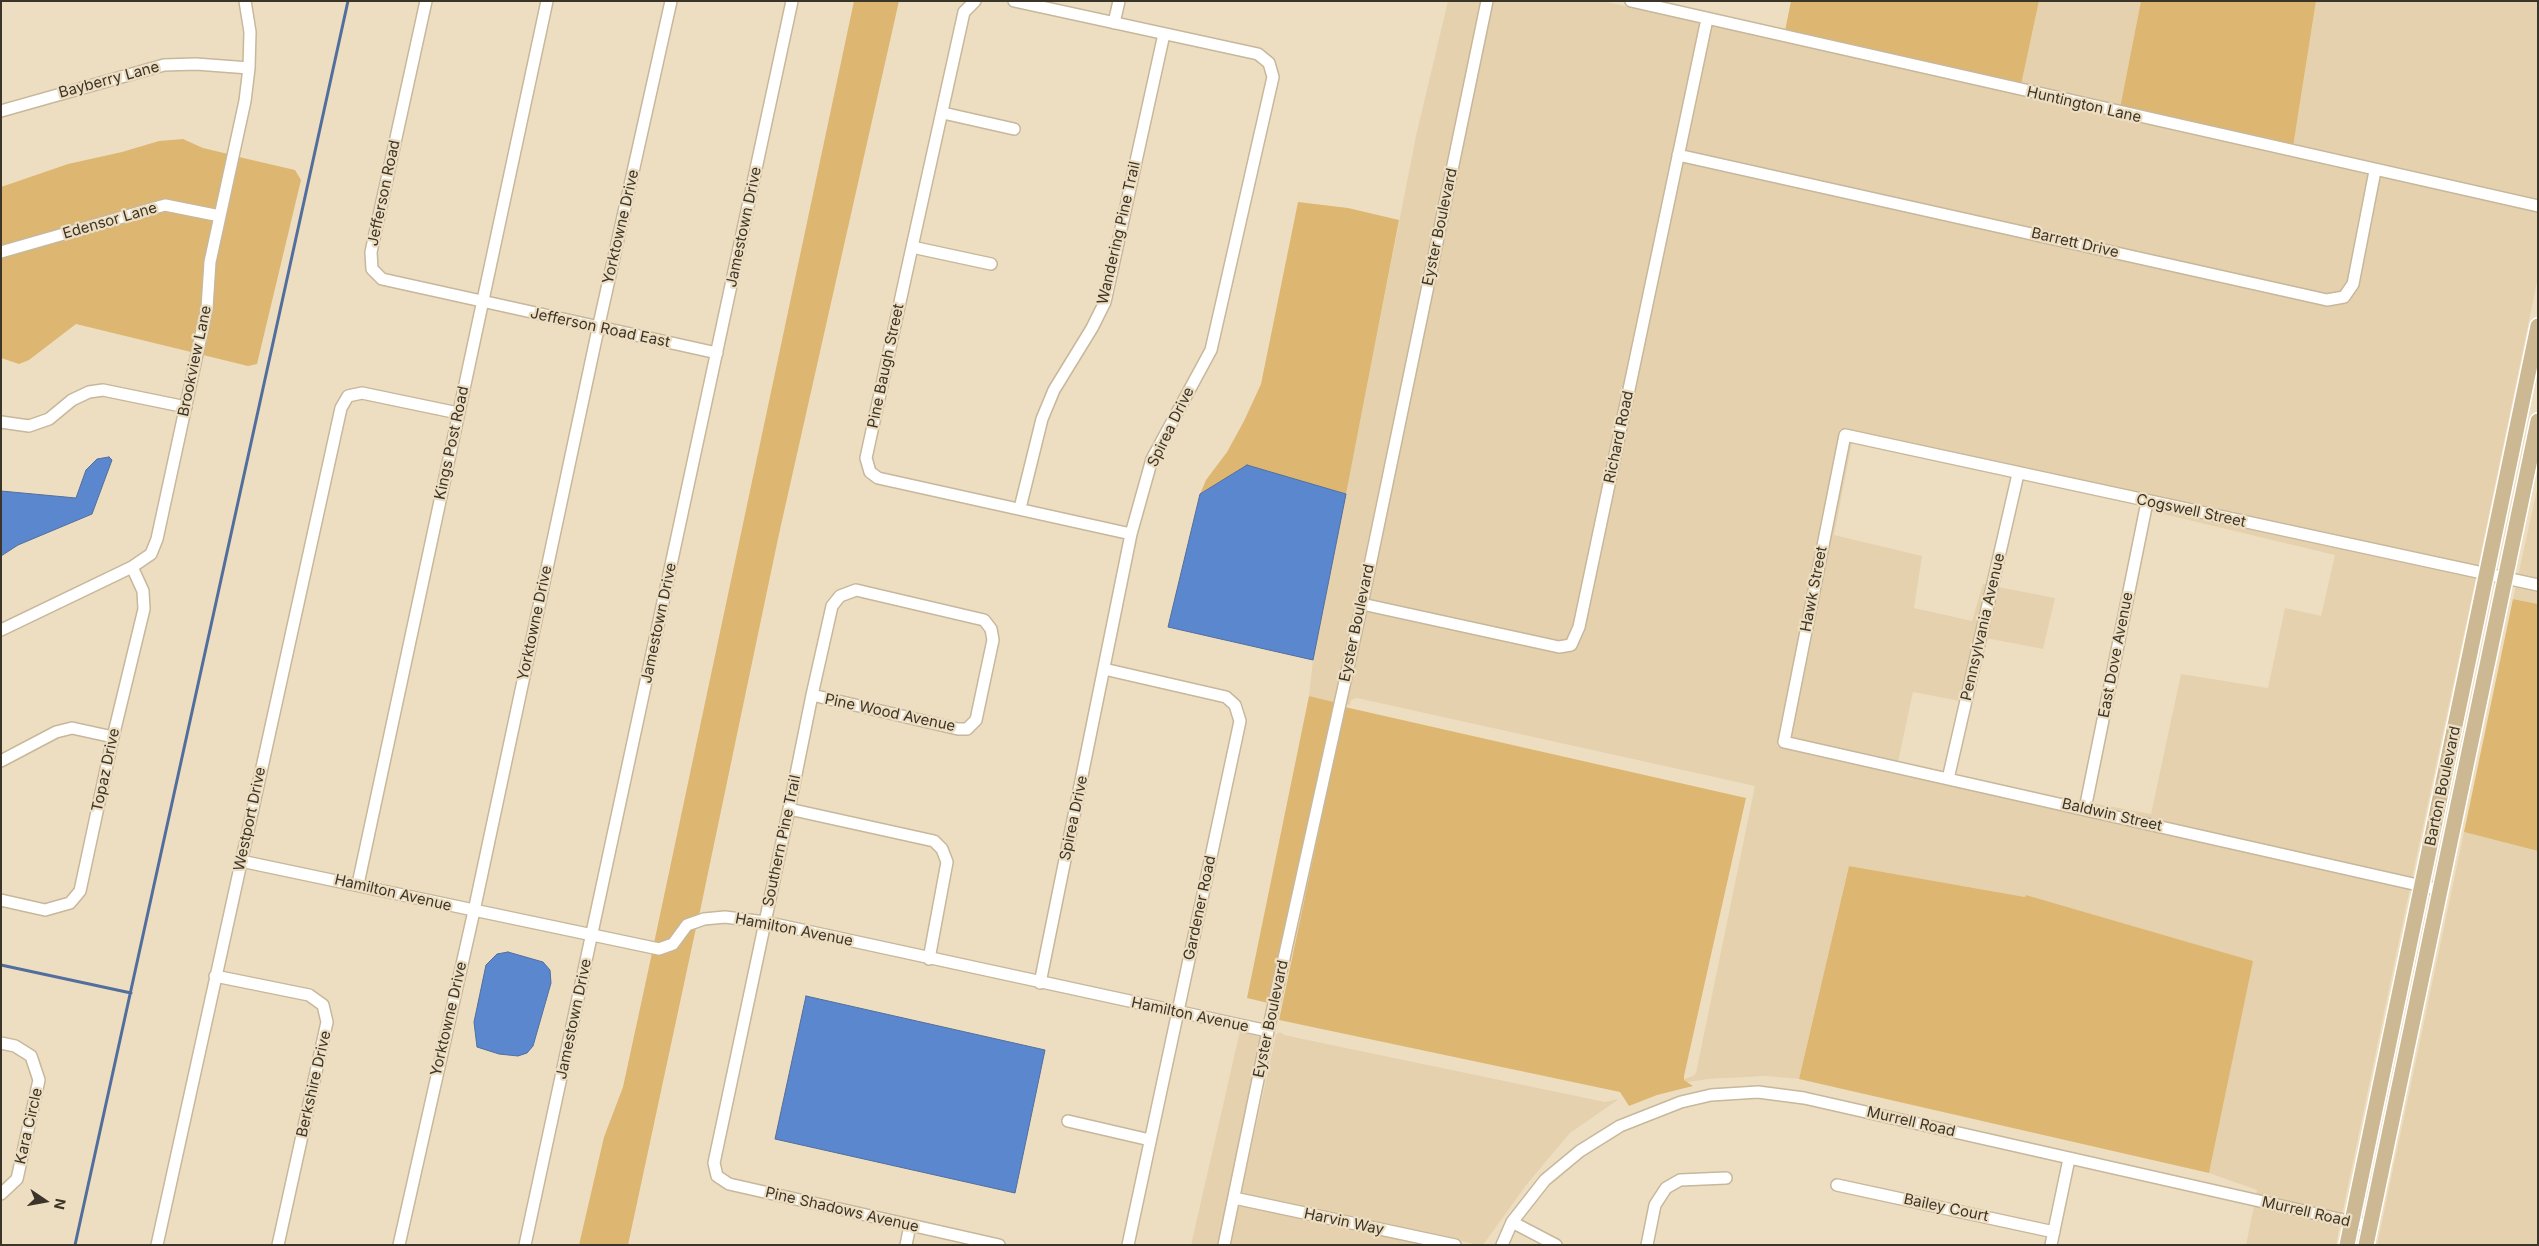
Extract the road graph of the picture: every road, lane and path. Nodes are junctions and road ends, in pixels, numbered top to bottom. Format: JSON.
{"nodes":[{"id":1,"x":245,"y":1,"type":"edge"},
{"id":2,"x":426,"y":1,"type":"edge"},
{"id":3,"x":547,"y":1,"type":"edge"},
{"id":4,"x":671,"y":1,"type":"edge"},
{"id":5,"x":792,"y":1,"type":"edge"},
{"id":6,"x":975,"y":1,"type":"edge"},
{"id":7,"x":1014,"y":1,"type":"edge"},
{"id":8,"x":1119,"y":1,"type":"edge"},
{"id":9,"x":1487,"y":1,"type":"edge"},
{"id":10,"x":1631,"y":1,"type":"edge"},
{"id":11,"x":1707,"y":18,"type":"junction"},
{"id":12,"x":1114,"y":23,"type":"junction"},
{"id":13,"x":1164,"y":34,"type":"junction"},
{"id":14,"x":250,"y":68,"type":"junction"},
{"id":15,"x":1,"y":111,"type":"edge"},
{"id":16,"x":943,"y":113,"type":"junction"},
{"id":17,"x":1014,"y":129,"type":"dead end"},
{"id":18,"x":1678,"y":155,"type":"junction"},
{"id":19,"x":2375,"y":171,"type":"junction"},
{"id":20,"x":2538,"y":206,"type":"edge"},
{"id":21,"x":220,"y":216,"type":"junction"},
{"id":22,"x":912,"y":246,"type":"junction"},
{"id":23,"x":1,"y":252,"type":"edge"},
{"id":24,"x":991,"y":264,"type":"dead end"},
{"id":25,"x":483,"y":302,"type":"junction"},
{"id":26,"x":2538,"y":326,"type":"edge"},
{"id":27,"x":598,"y":328,"type":"junction"},
{"id":28,"x":718,"y":354,"type":"junction"},
{"id":29,"x":2531,"y":387,"type":"edge"},
{"id":30,"x":186,"y":407,"type":"junction"},
{"id":31,"x":458,"y":413,"type":"junction"},
{"id":32,"x":2538,"y":421,"type":"edge"},
{"id":33,"x":1,"y":422,"type":"edge"},
{"id":34,"x":1845,"y":435,"type":"joint"},
{"id":35,"x":2018,"y":474,"type":"junction"},
{"id":36,"x":2147,"y":502,"type":"junction"},
{"id":37,"x":1020,"y":508,"type":"junction"},
{"id":38,"x":1131,"y":534,"type":"junction"},
{"id":39,"x":132,"y":566,"type":"junction"},
{"id":40,"x":2486,"y":574,"type":"junction"},
{"id":41,"x":2506,"y":578,"type":"junction"},
{"id":42,"x":2538,"y":585,"type":"edge"},
{"id":43,"x":1362,"y":604,"type":"junction"},
{"id":44,"x":1,"y":630,"type":"edge"},
{"id":45,"x":1104,"y":669,"type":"junction"},
{"id":46,"x":2464,"y":686,"type":"junction"},
{"id":47,"x":812,"y":696,"type":"junction"},
{"id":48,"x":968,"y":729,"type":"joint"},
{"id":49,"x":113,"y":737,"type":"junction"},
{"id":50,"x":1784,"y":742,"type":"joint"},
{"id":51,"x":2469,"y":753,"type":"junction"},
{"id":52,"x":1,"y":761,"type":"edge"},
{"id":53,"x":2445,"y":776,"type":"junction"},
{"id":54,"x":1948,"y":779,"type":"junction"},
{"id":55,"x":789,"y":809,"type":"junction"},
{"id":56,"x":2085,"y":809,"type":"junction"},
{"id":57,"x":2455,"y":815,"type":"junction"},
{"id":58,"x":241,"y":861,"type":"junction"},
{"id":59,"x":358,"y":884,"type":"junction"},
{"id":60,"x":2423,"y":886,"type":"junction"},
{"id":61,"x":2440,"y":890,"type":"junction"},
{"id":62,"x":1,"y":900,"type":"edge"},
{"id":63,"x":474,"y":911,"type":"junction"},
{"id":64,"x":765,"y":922,"type":"junction"},
{"id":65,"x":592,"y":936,"type":"junction"},
{"id":66,"x":929,"y":958,"type":"junction"},
{"id":67,"x":215,"y":976,"type":"junction"},
{"id":68,"x":1040,"y":983,"type":"junction"},
{"id":69,"x":1178,"y":1013,"type":"junction"},
{"id":70,"x":2392,"y":1028,"type":"junction"},
{"id":71,"x":1268,"y":1032,"type":"junction"},
{"id":72,"x":1,"y":1043,"type":"edge"},
{"id":73,"x":2397,"y":1091,"type":"junction"},
{"id":74,"x":1068,"y":1121,"type":"dead end"},
{"id":75,"x":1150,"y":1140,"type":"junction"},
{"id":76,"x":2069,"y":1159,"type":"junction"},
{"id":77,"x":717,"y":1176,"type":"joint"},
{"id":78,"x":1726,"y":1178,"type":"dead end"},
{"id":79,"x":1838,"y":1185,"type":"dead end"},
{"id":80,"x":1,"y":1194,"type":"edge"},
{"id":81,"x":1234,"y":1198,"type":"junction"},
{"id":82,"x":1512,"y":1222,"type":"junction"},
{"id":83,"x":2352,"y":1222,"type":"junction"},
{"id":84,"x":910,"y":1225,"type":"junction"},
{"id":85,"x":2370,"y":1226,"type":"junction"},
{"id":86,"x":2054,"y":1232,"type":"junction"},
{"id":87,"x":157,"y":1245,"type":"edge"},
{"id":88,"x":278,"y":1245,"type":"edge"},
{"id":89,"x":399,"y":1245,"type":"edge"},
{"id":90,"x":525,"y":1245,"type":"edge"},
{"id":91,"x":906,"y":1245,"type":"edge"},
{"id":92,"x":999,"y":1245,"type":"edge"},
{"id":93,"x":1128,"y":1245,"type":"edge"},
{"id":94,"x":1224,"y":1245,"type":"edge"},
{"id":95,"x":1455,"y":1245,"type":"edge"},
{"id":96,"x":1502,"y":1245,"type":"edge"},
{"id":97,"x":1556,"y":1245,"type":"edge"},
{"id":98,"x":1647,"y":1245,"type":"edge"},
{"id":99,"x":2051,"y":1245,"type":"edge"},
{"id":100,"x":2347,"y":1245,"type":"edge"},
{"id":101,"x":2366,"y":1245,"type":"edge"}],
"edges":[{"from":1,"to":14,"type":"street","name":"Brookview Lane"},
{"from":2,"to":25,"type":"street","name":"Jefferson Road"},
{"from":3,"to":25,"type":"street","name":"Kings Post Road"},
{"from":4,"to":27,"type":"street","name":"Yorktowne Drive"},
{"from":5,"to":28,"type":"street","name":"Jamestown Drive"},
{"from":6,"to":16,"type":"street","name":"Pine Baugh Street"},
{"from":7,"to":12,"type":"street","name":"Spirea Drive"},
{"from":8,"to":12,"type":"street"},
{"from":9,"to":43,"type":"street","name":"Eyster Boulevard"},
{"from":10,"to":11,"type":"street","name":"Huntington Lane"},
{"from":11,"to":18,"type":"street","name":"Richard Road"},
{"from":11,"to":19,"type":"street","name":"Huntington Lane"},
{"from":12,"to":13,"type":"street","name":"Spirea Drive"},
{"from":13,"to":37,"type":"street","name":"Wandering Pine Trail"},
{"from":13,"to":38,"type":"street","name":"Spirea Drive"},
{"from":14,"to":15,"type":"street","name":"Bayberry Lane"},
{"from":14,"to":21,"type":"street","name":"Brookview Lane"},
{"from":16,"to":17,"type":"street"},
{"from":16,"to":22,"type":"street","name":"Pine Baugh Street"},
{"from":18,"to":19,"type":"street","name":"Barrett Drive"},
{"from":18,"to":43,"type":"street","name":"Richard Road"},
{"from":19,"to":20,"type":"street","name":"Huntington Lane"},
{"from":21,"to":23,"type":"street","name":"Edensor Lane"},
{"from":21,"to":30,"type":"street","name":"Brookview Lane"},
{"from":22,"to":24,"type":"street"},
{"from":22,"to":37,"type":"street","name":"Pine Baugh Street"},
{"from":25,"to":27,"type":"street","name":"Jefferson Road East"},
{"from":25,"to":31,"type":"street","name":"Kings Post Road"},
{"from":26,"to":29,"type":"main road","name":"Barton Boulevard"},
{"from":27,"to":28,"type":"street","name":"Jefferson Road East"},
{"from":27,"to":63,"type":"street","name":"Yorktowne Drive"},
{"from":28,"to":65,"type":"street","name":"Jamestown Drive"},
{"from":29,"to":40,"type":"main road","name":"Barton Boulevard"},
{"from":30,"to":33,"type":"street"},
{"from":30,"to":39,"type":"street","name":"Brookview Lane"},
{"from":31,"to":58,"type":"street","name":"Westport Drive"},
{"from":31,"to":59,"type":"street","name":"Kings Post Road"},
{"from":32,"to":41,"type":"main road","name":"Barton Boulevard"},
{"from":34,"to":35,"type":"street","name":"Cogswell Street"},
{"from":34,"to":50,"type":"street","name":"Hawk Street"},
{"from":35,"to":36,"type":"street","name":"Cogswell Street"},
{"from":35,"to":54,"type":"street","name":"Pennsylvania Avenue"},
{"from":36,"to":40,"type":"street","name":"Cogswell Street"},
{"from":36,"to":56,"type":"street","name":"East Dove Avenue"},
{"from":37,"to":38,"type":"street","name":"Pine Baugh Street"},
{"from":38,"to":45,"type":"street","name":"Spirea Drive"},
{"from":39,"to":44,"type":"street","name":"Brookview Lane"},
{"from":39,"to":49,"type":"street","name":"Topaz Drive"},
{"from":40,"to":41,"type":"street","name":"Cogswell Street"},
{"from":40,"to":46,"type":"main road","name":"Barton Boulevard"},
{"from":41,"to":42,"type":"street","name":"Cogswell Street"},
{"from":41,"to":51,"type":"main road","name":"Barton Boulevard"},
{"from":43,"to":71,"type":"street","name":"Eyster Boulevard"},
{"from":45,"to":68,"type":"street","name":"Spirea Drive"},
{"from":45,"to":69,"type":"street","name":"Gardener Road"},
{"from":46,"to":51,"type":"main road"},
{"from":46,"to":53,"type":"main road","name":"Barton Boulevard"},
{"from":47,"to":48,"type":"street","name":"Pine Wood Avenue"},
{"from":47,"to":48,"type":"street","name":"Southern Pine Trail"},
{"from":47,"to":55,"type":"street","name":"Southern Pine Trail"},
{"from":49,"to":52,"type":"street"},
{"from":49,"to":62,"type":"street","name":"Topaz Drive"},
{"from":50,"to":54,"type":"street","name":"Baldwin Street"},
{"from":51,"to":57,"type":"main road","name":"Barton Boulevard"},
{"from":53,"to":57,"type":"main road"},
{"from":53,"to":60,"type":"main road","name":"Barton Boulevard"},
{"from":54,"to":56,"type":"street","name":"Baldwin Street"},
{"from":55,"to":64,"type":"street","name":"Southern Pine Trail"},
{"from":55,"to":66,"type":"street"},
{"from":56,"to":60,"type":"street","name":"Baldwin Street"},
{"from":57,"to":61,"type":"main road","name":"Barton Boulevard"},
{"from":58,"to":59,"type":"street","name":"Hamilton Avenue"},
{"from":58,"to":67,"type":"street","name":"Westport Drive"},
{"from":59,"to":63,"type":"street","name":"Hamilton Avenue"},
{"from":60,"to":61,"type":"street","name":"Baldwin Street"},
{"from":60,"to":70,"type":"main road","name":"Barton Boulevard"},
{"from":61,"to":73,"type":"main road","name":"Barton Boulevard"},
{"from":63,"to":65,"type":"street","name":"Hamilton Avenue"},
{"from":63,"to":89,"type":"street","name":"Yorktowne Drive"},
{"from":64,"to":65,"type":"street","name":"Hamilton Avenue"},
{"from":64,"to":66,"type":"street","name":"Hamilton Avenue"},
{"from":64,"to":77,"type":"street","name":"Southern Pine Trail"},
{"from":65,"to":90,"type":"street","name":"Jamestown Drive"},
{"from":66,"to":68,"type":"street","name":"Hamilton Avenue"},
{"from":67,"to":87,"type":"street","name":"Westport Drive"},
{"from":67,"to":88,"type":"street","name":"Berkshire Drive"},
{"from":68,"to":69,"type":"street","name":"Hamilton Avenue"},
{"from":69,"to":71,"type":"street","name":"Hamilton Avenue"},
{"from":69,"to":75,"type":"street","name":"Gardener Road"},
{"from":70,"to":73,"type":"main road"},
{"from":70,"to":83,"type":"main road","name":"Barton Boulevard"},
{"from":71,"to":81,"type":"street","name":"Eyster Boulevard"},
{"from":72,"to":80,"type":"street","name":"Kara Circle"},
{"from":73,"to":85,"type":"main road","name":"Barton Boulevard"},
{"from":74,"to":75,"type":"street"},
{"from":75,"to":93,"type":"street","name":"Gardener Road"},
{"from":76,"to":82,"type":"street","name":"Murrell Road"},
{"from":76,"to":83,"type":"street","name":"Murrell Road"},
{"from":76,"to":86,"type":"street"},
{"from":77,"to":84,"type":"street","name":"Pine Shadows Avenue"},
{"from":78,"to":98,"type":"street"},
{"from":79,"to":86,"type":"street","name":"Bailey Court"},
{"from":81,"to":94,"type":"street","name":"Eyster Boulevard"},
{"from":81,"to":95,"type":"street","name":"Harvin Way"},
{"from":82,"to":96,"type":"street","name":"Murrell Road"},
{"from":82,"to":97,"type":"street"},
{"from":83,"to":85,"type":"street","name":"Murrell Road"},
{"from":83,"to":100,"type":"main road","name":"Barton Boulevard"},
{"from":84,"to":91,"type":"street"},
{"from":84,"to":92,"type":"street","name":"Pine Shadows Avenue"},
{"from":85,"to":101,"type":"main road","name":"Barton Boulevard"},
{"from":86,"to":99,"type":"street"}]}
